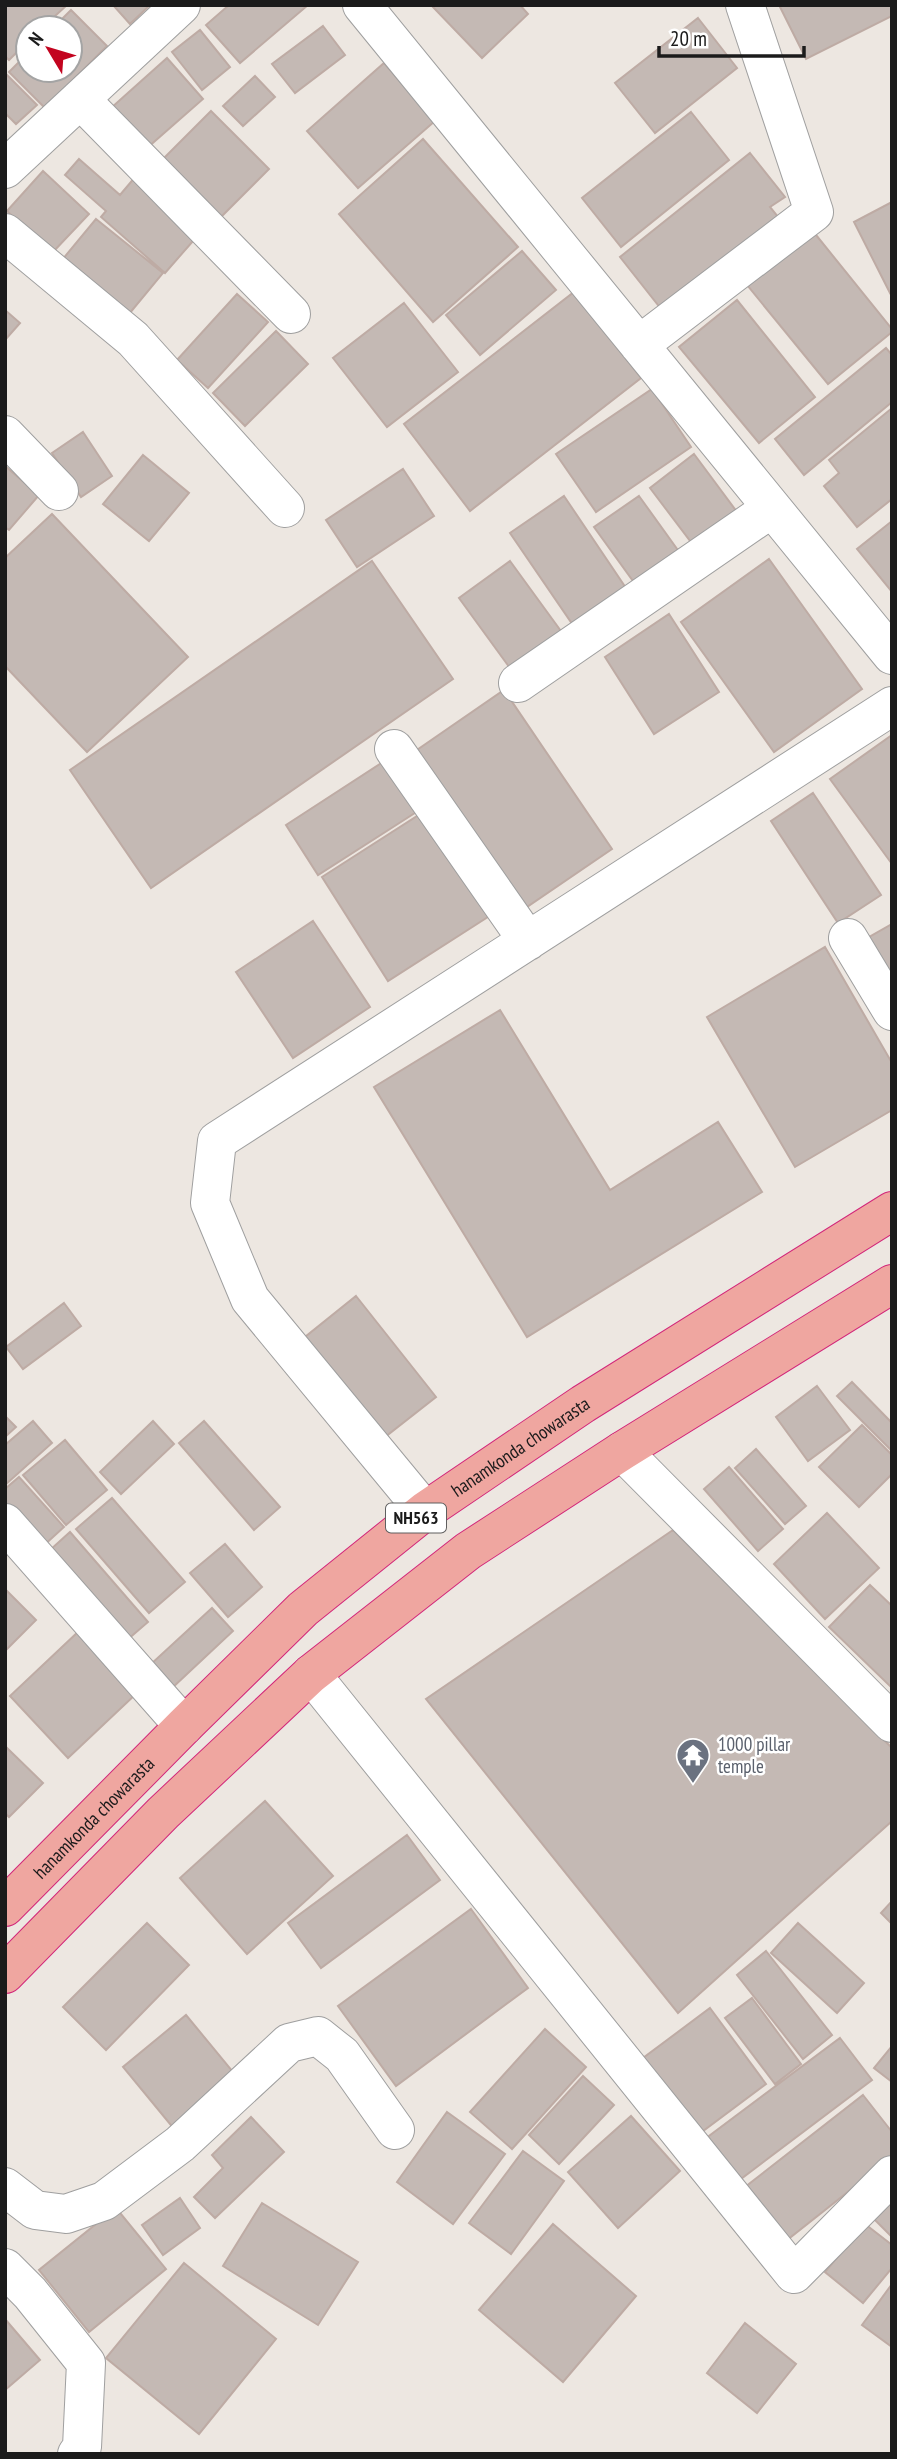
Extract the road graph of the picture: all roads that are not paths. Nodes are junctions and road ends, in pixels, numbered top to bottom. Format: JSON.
{"nodes":[{"id":1,"x":181,"y":5,"type":"edge"},
{"id":2,"x":362,"y":5,"type":"edge"},
{"id":3,"x":745,"y":5,"type":"edge"},
{"id":4,"x":80,"y":99,"type":"junction"},
{"id":5,"x":5,"y":169,"type":"edge"},
{"id":6,"x":5,"y":233,"type":"edge"},
{"id":7,"x":291,"y":314,"type":"dead end"},
{"id":8,"x":639,"y":345,"type":"junction"},
{"id":9,"x":5,"y":435,"type":"edge"},
{"id":10,"x":60,"y":491,"type":"dead end"},
{"id":11,"x":285,"y":508,"type":"dead end"},
{"id":12,"x":772,"y":508,"type":"junction"},
{"id":13,"x":892,"y":655,"type":"edge"},
{"id":14,"x":519,"y":683,"type":"dead end"},
{"id":15,"x":892,"y":706,"type":"edge"},
{"id":16,"x":394,"y":749,"type":"dead end"},
{"id":17,"x":848,"y":938,"type":"dead end"},
{"id":18,"x":528,"y":941,"type":"junction"},
{"id":19,"x":892,"y":1011,"type":"edge"},
{"id":20,"x":892,"y":1211,"type":"edge"},
{"id":21,"x":892,"y":1284,"type":"edge"},
{"id":22,"x":622,"y":1451,"type":"junction"},
{"id":23,"x":425,"y":1511,"type":"junction"},
{"id":24,"x":5,"y":1523,"type":"edge"},
{"id":25,"x":311,"y":1674,"type":"junction"},
{"id":26,"x":892,"y":1723,"type":"edge"},
{"id":27,"x":184,"y":1726,"type":"junction"},
{"id":28,"x":5,"y":1907,"type":"edge"},
{"id":29,"x":5,"y":1974,"type":"edge"},
{"id":30,"x":395,"y":2130,"type":"dead end"},
{"id":31,"x":892,"y":2175,"type":"edge"},
{"id":32,"x":5,"y":2187,"type":"edge"},
{"id":33,"x":5,"y":2268,"type":"edge"},
{"id":34,"x":77,"y":2454,"type":"edge"}],
"edges":[{"from":1,"to":4,"type":"street"},
{"from":2,"to":8,"type":"street"},
{"from":3,"to":8,"type":"street"},
{"from":4,"to":5,"type":"street"},
{"from":4,"to":7,"type":"street"},
{"from":6,"to":11,"type":"street"},
{"from":8,"to":12,"type":"street"},
{"from":9,"to":10,"type":"street"},
{"from":12,"to":13,"type":"street"},
{"from":12,"to":14,"type":"street"},
{"from":15,"to":18,"type":"street"},
{"from":16,"to":18,"type":"street"},
{"from":17,"to":19,"type":"street"},
{"from":18,"to":23,"type":"street"},
{"from":20,"to":23,"type":"highway","name":"hanamkonda chowarasta","number":"NH563"},
{"from":21,"to":22,"type":"highway","number":"NH563"},
{"from":22,"to":25,"type":"highway","number":"NH563"},
{"from":22,"to":26,"type":"street"},
{"from":23,"to":27,"type":"highway","name":"hanamkonda chowarasta","number":"NH563"},
{"from":24,"to":27,"type":"street"},
{"from":25,"to":29,"type":"highway","number":"NH563"},
{"from":25,"to":31,"type":"street"},
{"from":27,"to":28,"type":"highway","name":"hanamkonda chowarasta","number":"NH563"},
{"from":30,"to":32,"type":"street"},
{"from":33,"to":34,"type":"street"}]}
